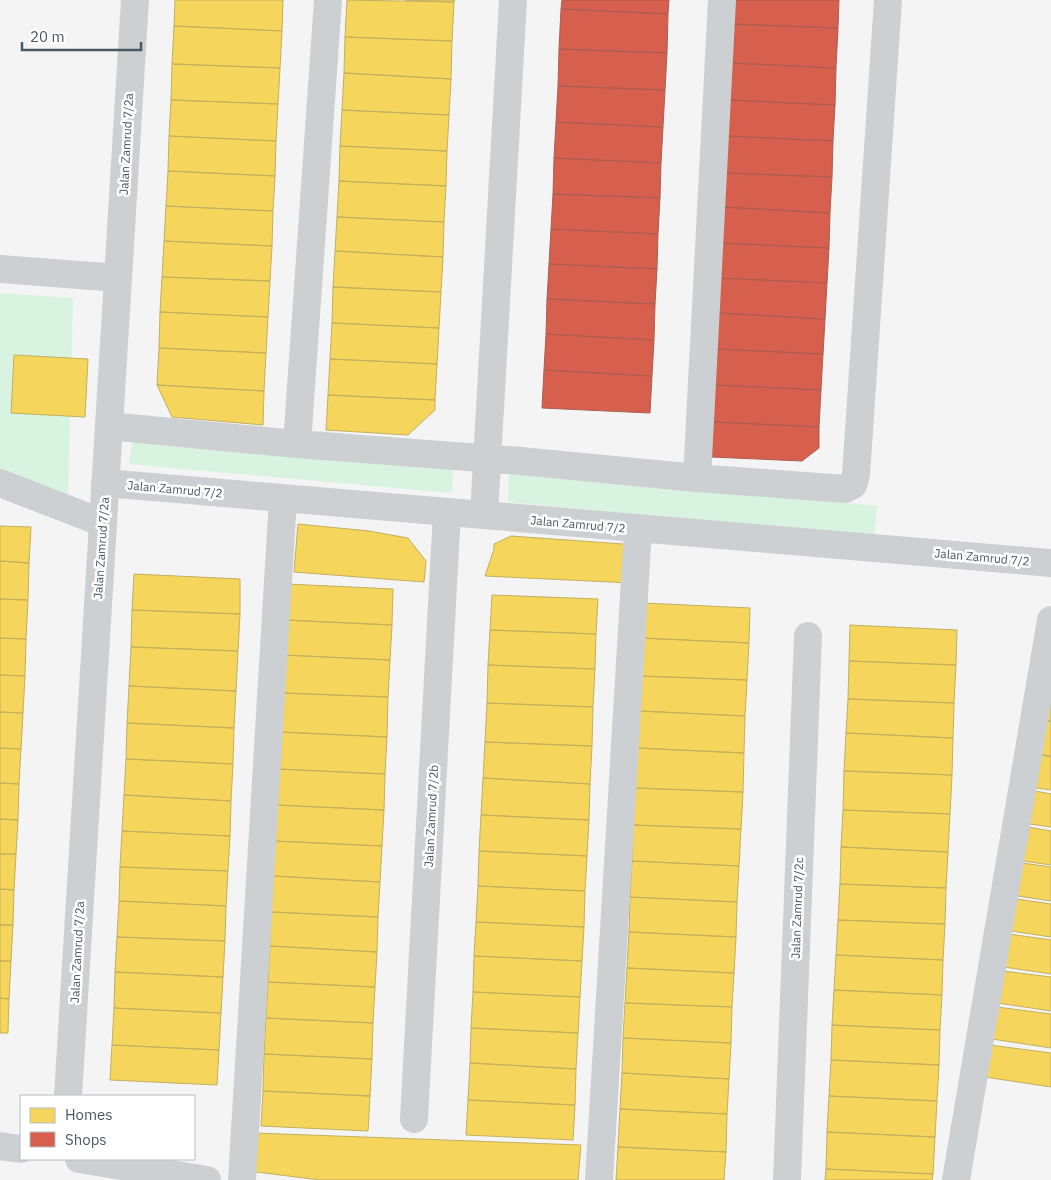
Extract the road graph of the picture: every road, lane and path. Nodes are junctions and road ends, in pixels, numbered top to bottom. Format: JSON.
{"nodes":[{"id":1,"x":135,"y":0,"type":"edge"},
{"id":2,"x":328,"y":0,"type":"edge"},
{"id":3,"x":513,"y":0,"type":"edge"},
{"id":4,"x":722,"y":0,"type":"edge"},
{"id":5,"x":888,"y":0,"type":"edge"},
{"id":6,"x":0,"y":269,"type":"edge"},
{"id":7,"x":118,"y":278,"type":"junction"},
{"id":8,"x":108,"y":426,"type":"junction"},
{"id":9,"x":297,"y":444,"type":"junction"},
{"id":10,"x":487,"y":460,"type":"junction"},
{"id":11,"x":697,"y":478,"type":"junction"},
{"id":12,"x":0,"y":483,"type":"edge"},
{"id":13,"x":105,"y":483,"type":"junction"},
{"id":14,"x":283,"y":498,"type":"junction"},
{"id":15,"x":447,"y":512,"type":"junction"},
{"id":16,"x":484,"y":515,"type":"junction"},
{"id":17,"x":103,"y":523,"type":"junction"},
{"id":18,"x":638,"y":529,"type":"junction"},
{"id":19,"x":1051,"y":563,"type":"edge"},
{"id":20,"x":1051,"y":620,"type":"edge"},
{"id":21,"x":808,"y":636,"type":"dead end"},
{"id":22,"x":68,"y":1095,"type":"edge"},
{"id":23,"x":414,"y":1119,"type":"dead end"},
{"id":24,"x":0,"y":1146,"type":"edge"},
{"id":25,"x":20,"y":1149,"type":"edge"},
{"id":26,"x":85,"y":1160,"type":"edge"},
{"id":27,"x":207,"y":1180,"type":"edge"},
{"id":28,"x":242,"y":1180,"type":"edge"},
{"id":29,"x":598,"y":1180,"type":"edge"},
{"id":30,"x":787,"y":1180,"type":"edge"},
{"id":31,"x":956,"y":1180,"type":"edge"}],
"edges":[{"from":1,"to":7,"type":"street","name":"Jalan Zamrud 7/2a"},
{"from":2,"to":9,"type":"street"},
{"from":3,"to":10,"type":"street"},
{"from":4,"to":11,"type":"street"},
{"from":5,"to":11,"type":"street"},
{"from":6,"to":7,"type":"street"},
{"from":7,"to":8,"type":"street","name":"Jalan Zamrud 7/2a"},
{"from":8,"to":9,"type":"street"},
{"from":8,"to":13,"type":"street","name":"Jalan Zamrud 7/2a"},
{"from":9,"to":10,"type":"street"},
{"from":10,"to":11,"type":"street"},
{"from":10,"to":16,"type":"street"},
{"from":12,"to":17,"type":"street"},
{"from":13,"to":14,"type":"street","name":"Jalan Zamrud 7/2"},
{"from":13,"to":17,"type":"street","name":"Jalan Zamrud 7/2a"},
{"from":14,"to":15,"type":"street","name":"Jalan Zamrud 7/2"},
{"from":14,"to":28,"type":"street"},
{"from":15,"to":16,"type":"street","name":"Jalan Zamrud 7/2"},
{"from":15,"to":23,"type":"street","name":"Jalan Zamrud 7/2b"},
{"from":16,"to":18,"type":"street","name":"Jalan Zamrud 7/2"},
{"from":17,"to":22,"type":"street","name":"Jalan Zamrud 7/2a"},
{"from":18,"to":19,"type":"street","name":"Jalan Zamrud 7/2"},
{"from":18,"to":29,"type":"street"},
{"from":20,"to":31,"type":"street"},
{"from":21,"to":30,"type":"street","name":"Jalan Zamrud 7/2c"},
{"from":24,"to":25,"type":"street"},
{"from":26,"to":27,"type":"street"}]}
